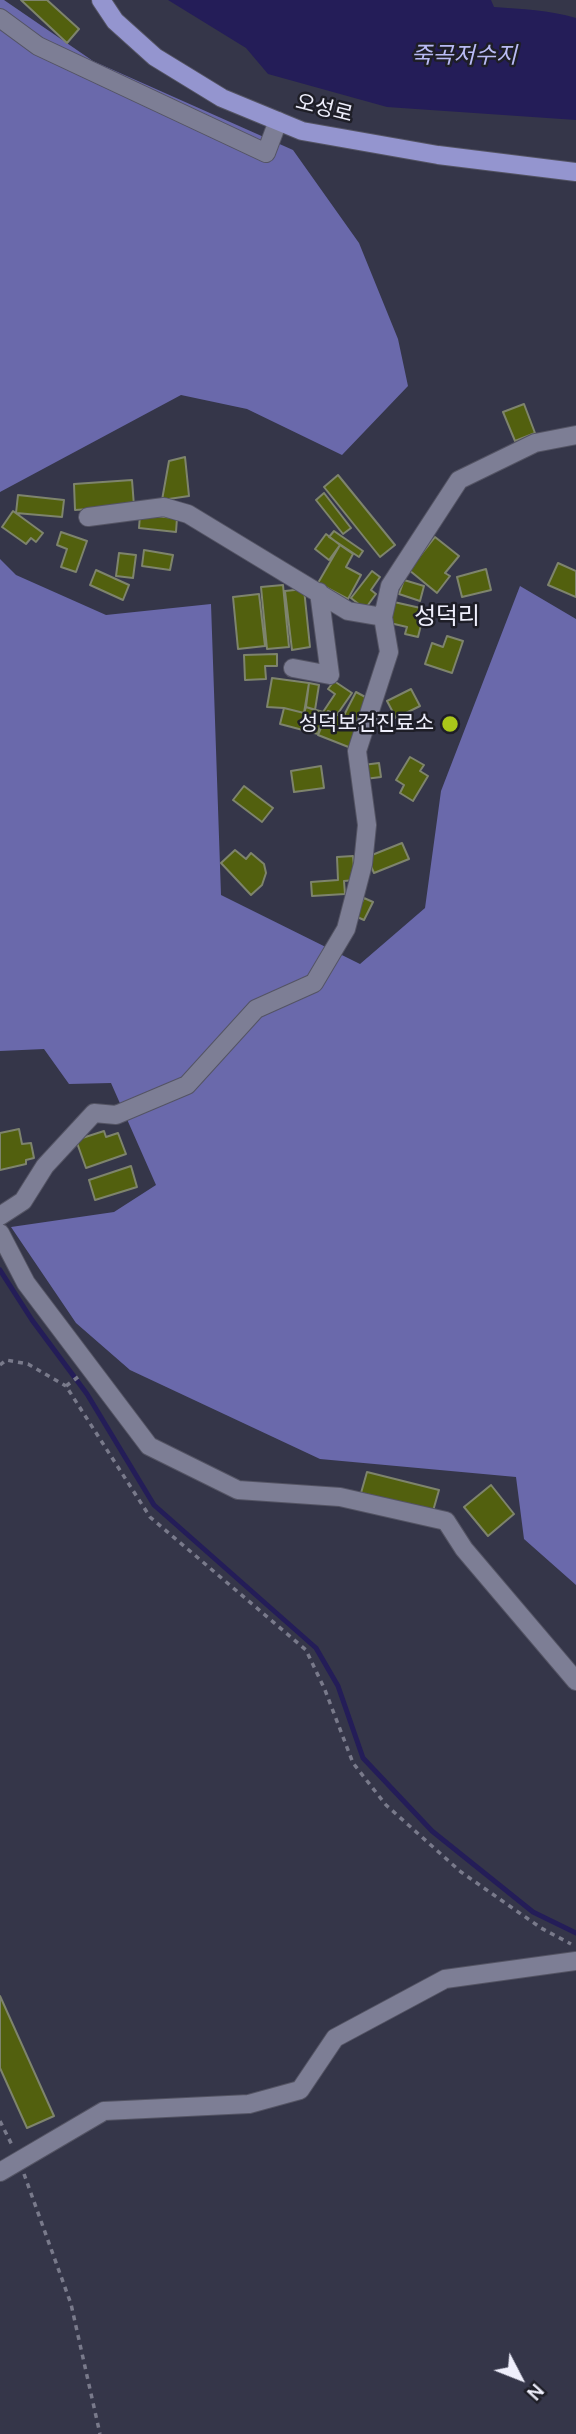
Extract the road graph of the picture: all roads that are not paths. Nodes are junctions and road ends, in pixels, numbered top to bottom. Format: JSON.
{"nodes":[{"id":1,"x":101,"y":0,"type":"edge"},
{"id":2,"x":0,"y":18,"type":"edge"},
{"id":3,"x":278,"y":121,"type":"junction"},
{"id":4,"x":576,"y":172,"type":"edge"},
{"id":5,"x":576,"y":435,"type":"edge"},
{"id":6,"x":88,"y":517,"type":"dead end"},
{"id":7,"x":319,"y":592,"type":"junction"},
{"id":8,"x":383,"y":617,"type":"junction"},
{"id":9,"x":293,"y":668,"type":"dead end"},
{"id":10,"x":0,"y":1216,"type":"edge"},
{"id":11,"x":0,"y":1233,"type":"edge"},
{"id":12,"x":576,"y":1681,"type":"edge"},
{"id":13,"x":576,"y":1961,"type":"edge"},
{"id":14,"x":0,"y":2172,"type":"edge"}],
"edges":[{"from":1,"to":3,"type":"main road","name":"오성로"},
{"from":2,"to":3,"type":"street"},
{"from":3,"to":4,"type":"main road","name":"오성로"},
{"from":5,"to":8,"type":"street"},
{"from":6,"to":7,"type":"street"},
{"from":7,"to":8,"type":"street"},
{"from":7,"to":9,"type":"street"},
{"from":8,"to":10,"type":"street"},
{"from":11,"to":12,"type":"street"},
{"from":13,"to":14,"type":"street"}]}
